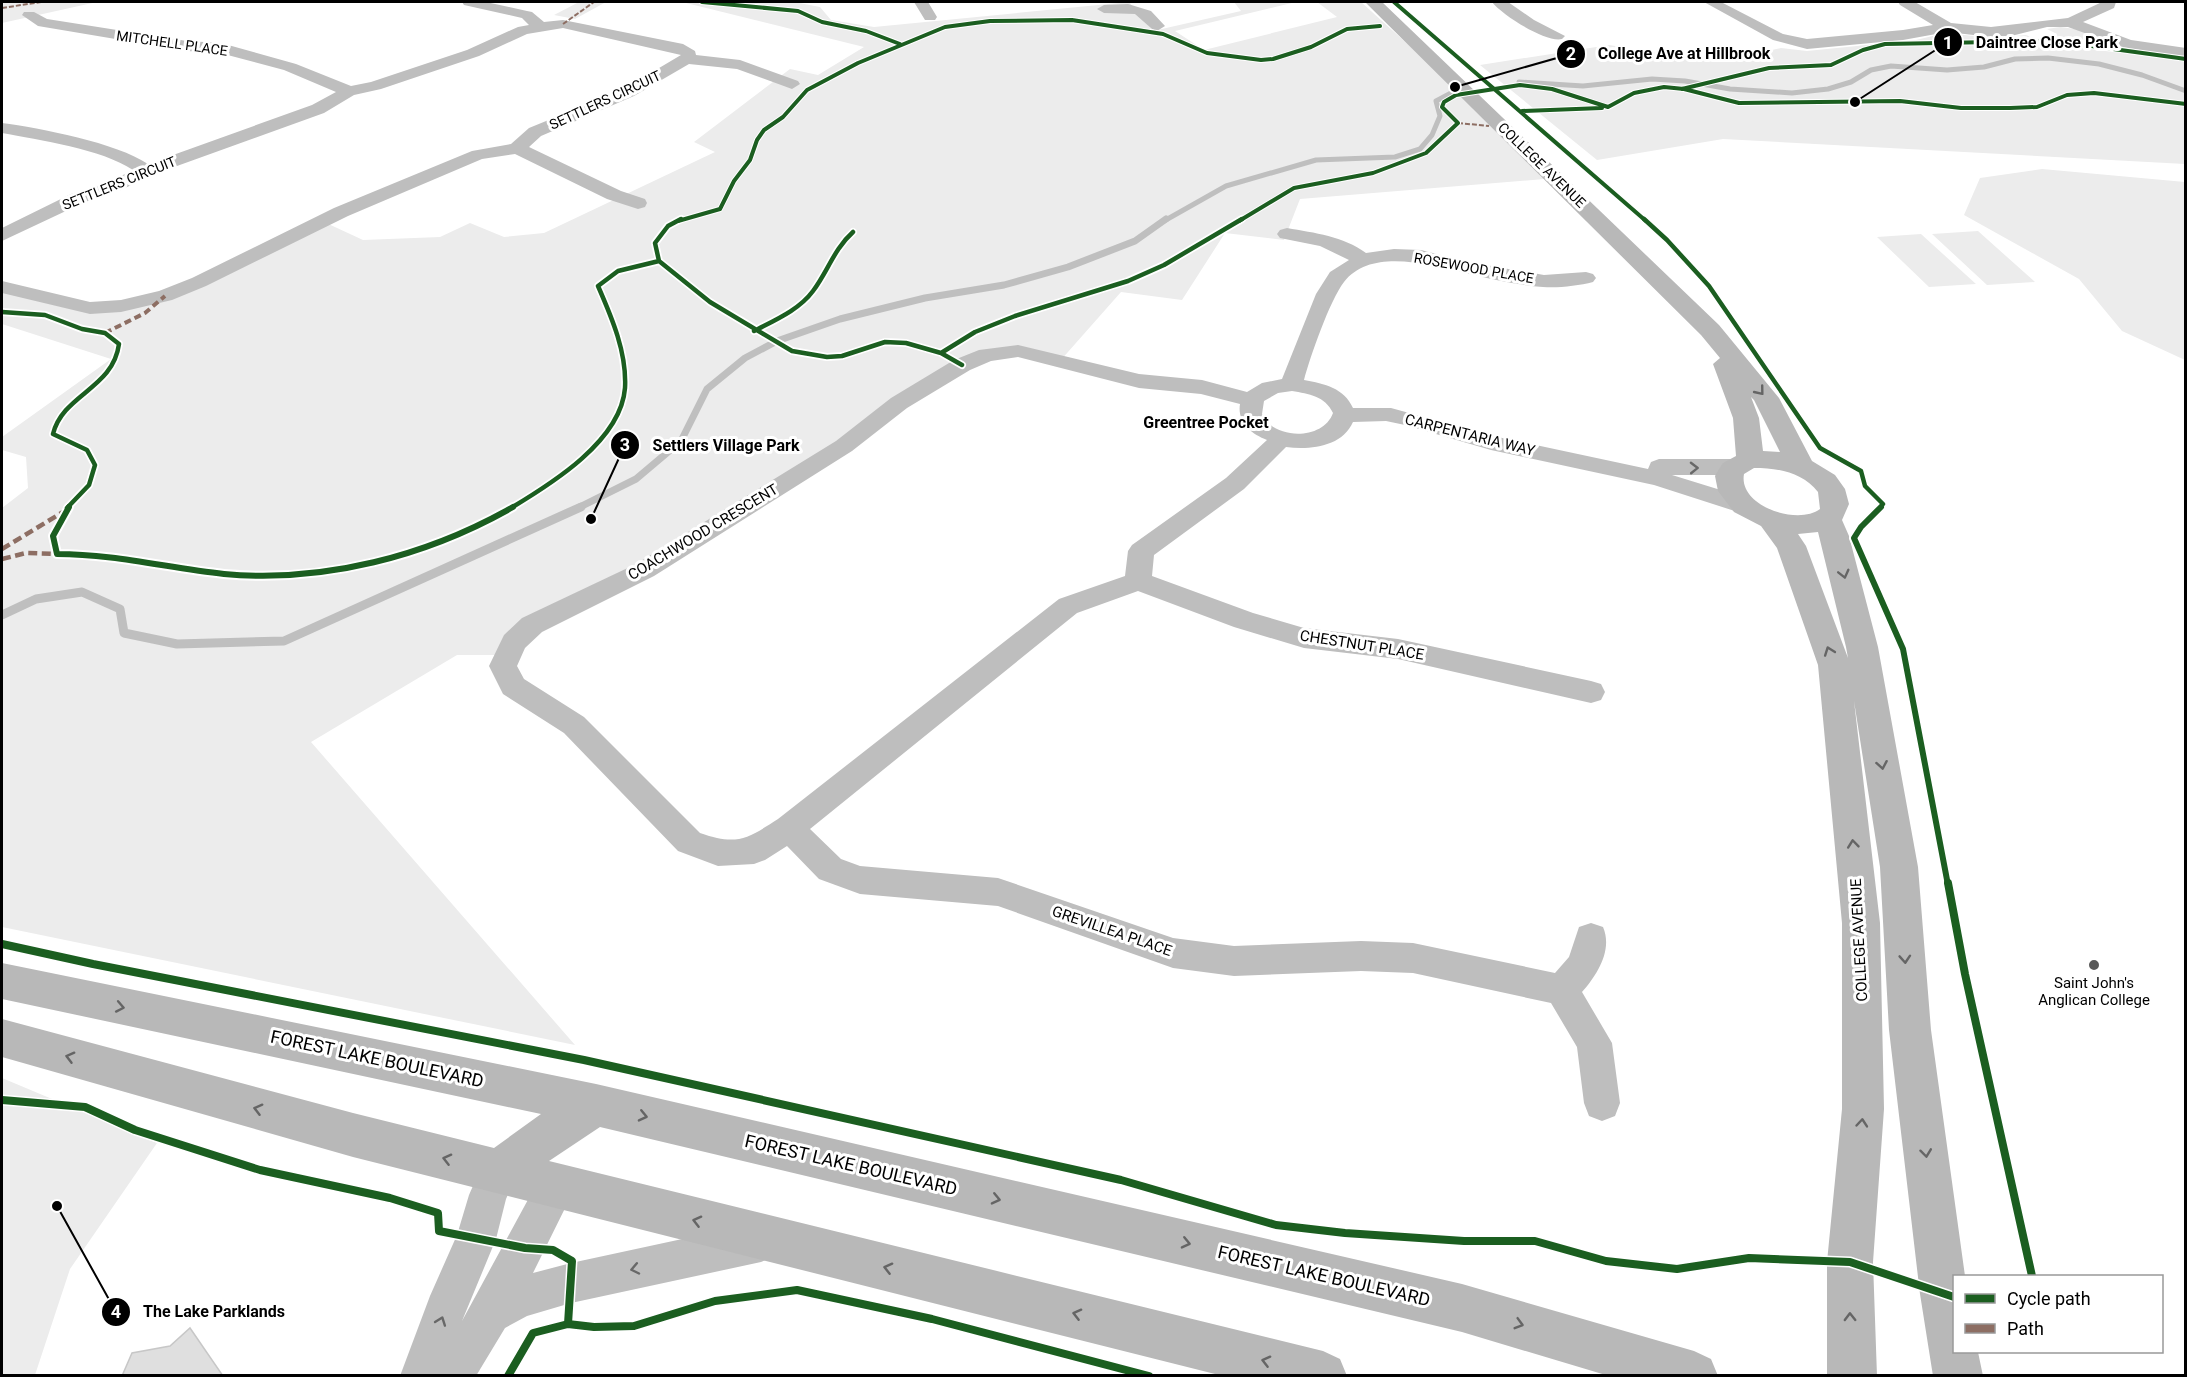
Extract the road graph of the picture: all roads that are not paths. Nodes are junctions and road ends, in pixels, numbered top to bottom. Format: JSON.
{"nodes":[{"id":1,"x":469,"y":2,"type":"edge"},
{"id":2,"x":921,"y":2,"type":"edge"},
{"id":3,"x":1373,"y":2,"type":"edge"},
{"id":4,"x":1499,"y":2,"type":"edge"},
{"id":5,"x":1710,"y":2,"type":"edge"},
{"id":6,"x":1905,"y":2,"type":"edge"},
{"id":7,"x":2109,"y":2,"type":"edge"},
{"id":8,"x":1131,"y":4,"type":"edge"},
{"id":9,"x":1104,"y":9,"type":"dead end"},
{"id":10,"x":29,"y":15,"type":"dead end"},
{"id":11,"x":930,"y":17,"type":"dead end"},
{"id":12,"x":2070,"y":22,"type":"junction"},
{"id":13,"x":1157,"y":26,"type":"dead end"},
{"id":14,"x":540,"y":27,"type":"junction"},
{"id":15,"x":1947,"y":27,"type":"junction"},
{"id":16,"x":1557,"y":36,"type":"dead end"},
{"id":17,"x":2186,"y":53,"type":"edge"},
{"id":18,"x":686,"y":59,"type":"junction"},
{"id":19,"x":349,"y":91,"type":"junction"},
{"id":20,"x":776,"y":98,"type":"dead end"},
{"id":21,"x":2,"y":128,"type":"edge"},
{"id":22,"x":517,"y":148,"type":"junction"},
{"id":23,"x":146,"y":171,"type":"junction"},
{"id":24,"x":638,"y":203,"type":"dead end"},
{"id":25,"x":1287,"y":234,"type":"dead end"},
{"id":26,"x":2,"y":235,"type":"edge"},
{"id":27,"x":1362,"y":260,"type":"junction"},
{"id":28,"x":1586,"y":278,"type":"dead end"},
{"id":29,"x":2,"y":287,"type":"edge"},
{"id":30,"x":1710,"y":330,"type":"junction"},
{"id":31,"x":1292,"y":384,"type":"junction"},
{"id":32,"x":1252,"y":400,"type":"junction"},
{"id":33,"x":1346,"y":416,"type":"junction"},
{"id":34,"x":1281,"y":438,"type":"junction"},
{"id":35,"x":1594,"y":463,"type":"junction"},
{"id":36,"x":1743,"y":463,"type":"junction"},
{"id":37,"x":1801,"y":467,"type":"junction"},
{"id":38,"x":1758,"y":513,"type":"junction"},
{"id":39,"x":1827,"y":518,"type":"junction"},
{"id":40,"x":1138,"y":581,"type":"junction"},
{"id":41,"x":1591,"y":692,"type":"dead end"},
{"id":42,"x":789,"y":828,"type":"junction"},
{"id":43,"x":1591,"y":938,"type":"dead end"},
{"id":44,"x":2,"y":981,"type":"edge"},
{"id":45,"x":1562,"y":990,"type":"junction"},
{"id":46,"x":2,"y":1038,"type":"edge"},
{"id":47,"x":1602,"y":1103,"type":"dead end"},
{"id":48,"x":547,"y":1114,"type":"junction"},
{"id":49,"x":499,"y":1172,"type":"junction"},
{"id":50,"x":557,"y":1186,"type":"junction"},
{"id":51,"x":774,"y":1239,"type":"junction"},
{"id":52,"x":490,"y":1314,"type":"junction"},
{"id":53,"x":1953,"y":1347,"type":"edge"},
{"id":54,"x":1954,"y":1353,"type":"edge"},
{"id":55,"x":421,"y":1376,"type":"edge"},
{"id":56,"x":452,"y":1376,"type":"edge"},
{"id":57,"x":1323,"y":1376,"type":"edge"},
{"id":58,"x":1694,"y":1376,"type":"edge"},
{"id":59,"x":1852,"y":1376,"type":"edge"},
{"id":60,"x":1958,"y":1376,"type":"edge"}],
"edges":[{"from":1,"to":14,"type":"street"},
{"from":2,"to":11,"type":"street"},
{"from":3,"to":30,"type":"street","name":"COLLEGE AVENUE"},
{"from":4,"to":16,"type":"street"},
{"from":5,"to":15,"type":"street"},
{"from":6,"to":15,"type":"street"},
{"from":7,"to":12,"type":"street"},
{"from":8,"to":9,"type":"street"},
{"from":8,"to":13,"type":"street"},
{"from":10,"to":19,"type":"street","name":"MITCHELL PLACE"},
{"from":12,"to":15,"type":"street"},
{"from":12,"to":17,"type":"street"},
{"from":14,"to":18,"type":"street","name":"SETTLERS CIRCUIT"},
{"from":14,"to":19,"type":"street","name":"SETTLERS CIRCUIT"},
{"from":18,"to":20,"type":"street"},
{"from":18,"to":22,"type":"street","name":"SETTLERS CIRCUIT"},
{"from":19,"to":23,"type":"street","name":"SETTLERS CIRCUIT"},
{"from":21,"to":23,"type":"street"},
{"from":22,"to":24,"type":"street"},
{"from":22,"to":29,"type":"street","name":"SETTLERS CIRCUIT"},
{"from":23,"to":26,"type":"street","name":"SETTLERS CIRCUIT"},
{"from":25,"to":27,"type":"street"},
{"from":27,"to":28,"type":"street","name":"ROSEWOOD PLACE"},
{"from":27,"to":31,"type":"street","name":"ROSEWOOD PLACE"},
{"from":30,"to":36,"type":"street","name":"COLLEGE AVENUE"},
{"from":30,"to":37,"type":"street","name":"COLLEGE AVENUE","one_way":true},
{"from":31,"to":32,"type":"street"},
{"from":31,"to":33,"type":"street"},
{"from":32,"to":34,"type":"street"},
{"from":32,"to":42,"type":"street","name":"COACHWOOD CRESCENT"},
{"from":33,"to":34,"type":"street"},
{"from":33,"to":35,"type":"street","name":"CARPENTARIA WAY"},
{"from":34,"to":40,"type":"street"},
{"from":35,"to":36,"type":"street","name":"CARPENTARIA WAY","one_way":true},
{"from":35,"to":38,"type":"street","name":"CARPENTARIA WAY"},
{"from":36,"to":37,"type":"street","name":"COLLEGE AVENUE"},
{"from":36,"to":38,"type":"street","name":"COLLEGE AVENUE"},
{"from":37,"to":39,"type":"street","name":"COLLEGE AVENUE"},
{"from":38,"to":39,"type":"street"},
{"from":59,"to":38,"type":"street","name":"COLLEGE AVENUE","one_way":true},
{"from":39,"to":53,"type":"street","one_way":true},
{"from":40,"to":41,"type":"street","name":"CHESTNUT PLACE"},
{"from":40,"to":42,"type":"street","name":"COACHWOOD CRESCENT"},
{"from":42,"to":45,"type":"street","name":"GREVILLEA PLACE"},
{"from":43,"to":45,"type":"street"},
{"from":44,"to":48,"type":"street","name":"FOREST LAKE BOULEVARD","one_way":true},
{"from":45,"to":47,"type":"street"},
{"from":49,"to":46,"type":"street","one_way":true},
{"from":48,"to":49,"type":"street"},
{"from":48,"to":50,"type":"street"},
{"from":48,"to":58,"type":"street","name":"FOREST LAKE BOULEVARD","one_way":true},
{"from":49,"to":50,"type":"street"},
{"from":55,"to":49,"type":"street","one_way":true},
{"from":51,"to":50,"type":"street","one_way":true},
{"from":50,"to":52,"type":"street"},
{"from":51,"to":52,"type":"street","one_way":true},
{"from":57,"to":51,"type":"street","one_way":true},
{"from":52,"to":56,"type":"street"},
{"from":54,"to":60,"type":"street","one_way":true}]}
